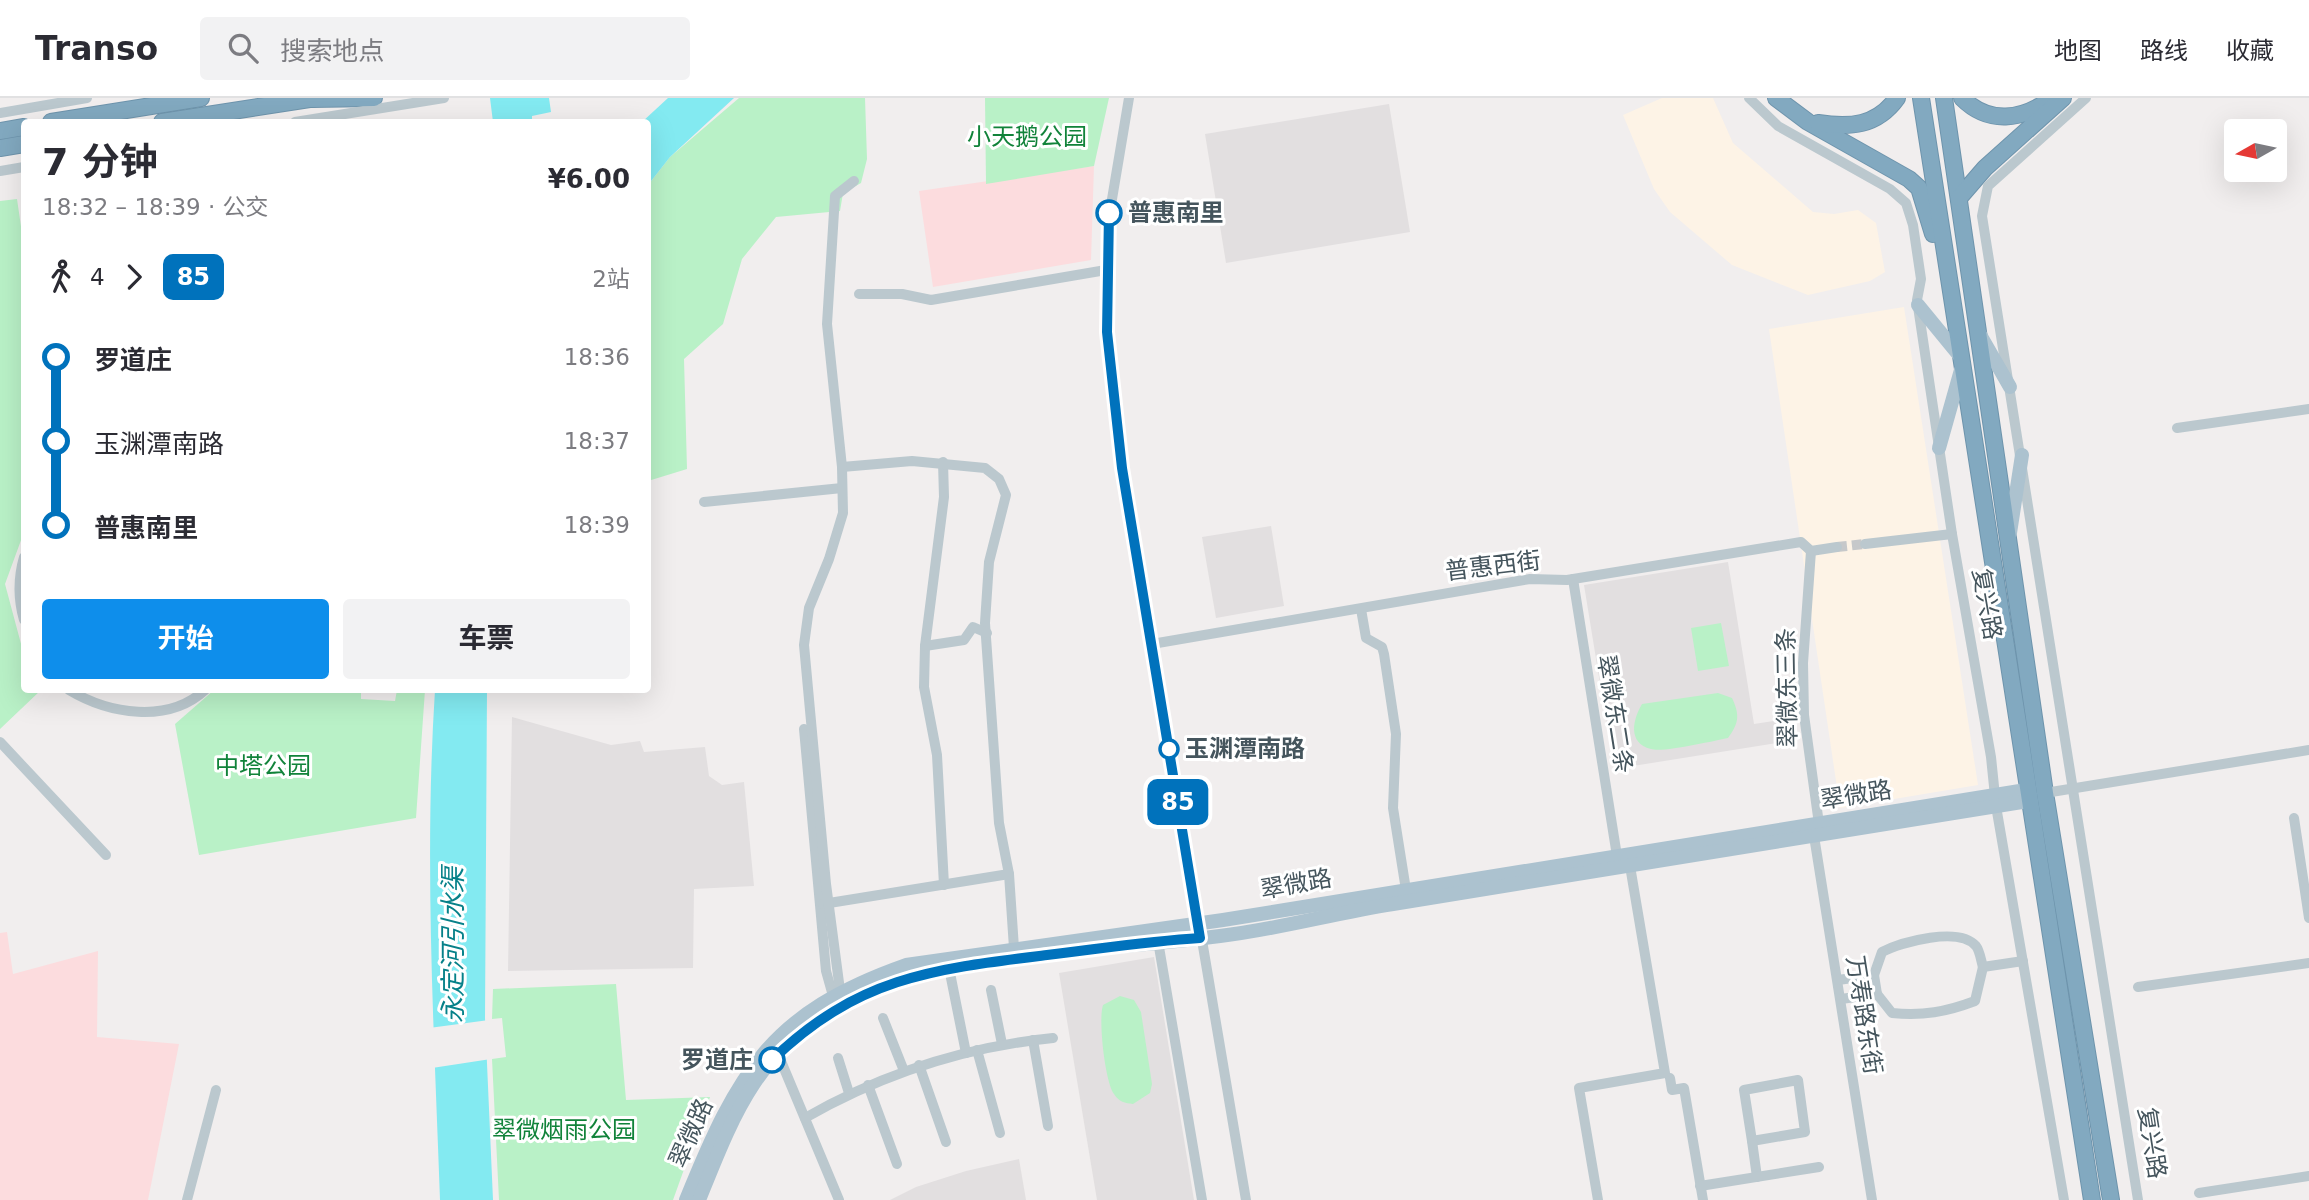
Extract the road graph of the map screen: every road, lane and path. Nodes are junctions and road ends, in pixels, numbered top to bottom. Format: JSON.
{"nodes":[{"id":1,"x":87,"y":98,"type":"edge"},
{"id":2,"x":201,"y":98,"type":"edge"},
{"id":3,"x":317,"y":98,"type":"edge"},
{"id":4,"x":374,"y":98,"type":"edge"},
{"id":5,"x":444,"y":98,"type":"edge"},
{"id":6,"x":1129,"y":98,"type":"edge"},
{"id":7,"x":1749,"y":98,"type":"edge"},
{"id":8,"x":1776,"y":98,"type":"edge"},
{"id":9,"x":1897,"y":98,"type":"edge"},
{"id":10,"x":1921,"y":98,"type":"edge"},
{"id":11,"x":1944,"y":98,"type":"edge"},
{"id":12,"x":1962,"y":98,"type":"edge"},
{"id":13,"x":2053,"y":98,"type":"edge"},
{"id":14,"x":2063,"y":98,"type":"edge"},
{"id":15,"x":2087,"y":98,"type":"edge"},
{"id":16,"x":311,"y":99,"type":"edge"},
{"id":17,"x":0,"y":113,"type":"edge"},
{"id":18,"x":70,"y":119,"type":"edge"},
{"id":19,"x":181,"y":119,"type":"edge"},
{"id":20,"x":314,"y":119,"type":"edge"},
{"id":21,"x":1808,"y":122,"type":"junction"},
{"id":22,"x":21,"y":128,"type":"edge"},
{"id":23,"x":0,"y":131,"type":"edge"},
{"id":24,"x":21,"y":144,"type":"edge"},
{"id":25,"x":0,"y":148,"type":"edge"},
{"id":26,"x":21,"y":168,"type":"edge"},
{"id":27,"x":0,"y":171,"type":"edge"},
{"id":28,"x":854,"y":181,"type":"dead end"},
{"id":29,"x":1959,"y":198,"type":"junction"},
{"id":30,"x":1106,"y":271,"type":"junction"},
{"id":31,"x":1947,"y":280,"type":"junction"},
{"id":32,"x":859,"y":294,"type":"dead end"},
{"id":33,"x":1917,"y":304,"type":"junction"},
{"id":34,"x":1978,"y":332,"type":"junction"},
{"id":35,"x":1960,"y":363,"type":"junction"},
{"id":36,"x":2010,"y":387,"type":"junction"},
{"id":37,"x":2309,"y":409,"type":"edge"},
{"id":38,"x":2177,"y":428,"type":"dead end"},
{"id":39,"x":1939,"y":449,"type":"junction"},
{"id":40,"x":2022,"y":455,"type":"junction"},
{"id":41,"x":943,"y":462,"type":"junction"},
{"id":42,"x":842,"y":467,"type":"junction"},
{"id":43,"x":842,"y":488,"type":"junction"},
{"id":44,"x":704,"y":502,"type":"dead end"},
{"id":45,"x":1952,"y":534,"type":"junction"},
{"id":46,"x":2009,"y":538,"type":"junction"},
{"id":47,"x":1865,"y":544,"type":"tunnel mouth"},
{"id":48,"x":1837,"y":547,"type":"tunnel mouth"},
{"id":49,"x":1811,"y":551,"type":"junction"},
{"id":50,"x":21,"y":570,"type":"edge"},
{"id":51,"x":1573,"y":579,"type":"junction"},
{"id":52,"x":21,"y":609,"type":"edge"},
{"id":53,"x":1361,"y":609,"type":"junction"},
{"id":54,"x":987,"y":633,"type":"junction"},
{"id":55,"x":1152,"y":644,"type":"junction"},
{"id":56,"x":925,"y":646,"type":"junction"},
{"id":57,"x":75,"y":693,"type":"edge"},
{"id":58,"x":199,"y":693,"type":"edge"},
{"id":59,"x":0,"y":741,"type":"edge"},
{"id":60,"x":2309,"y":750,"type":"edge"},
{"id":61,"x":2073,"y":788,"type":"junction"},
{"id":62,"x":2045,"y":793,"type":"junction"},
{"id":63,"x":2027,"y":795,"type":"junction"},
{"id":64,"x":1996,"y":800,"type":"junction"},
{"id":65,"x":2294,"y":818,"type":"dead end"},
{"id":66,"x":1817,"y":830,"type":"junction"},
{"id":67,"x":106,"y":855,"type":"dead end"},
{"id":68,"x":1616,"y":856,"type":"junction"},
{"id":69,"x":1630,"y":866,"type":"junction"},
{"id":70,"x":1009,"y":874,"type":"junction"},
{"id":71,"x":944,"y":886,"type":"junction"},
{"id":72,"x":1406,"y":890,"type":"junction"},
{"id":73,"x":824,"y":904,"type":"junction"},
{"id":74,"x":2309,"y":918,"type":"edge"},
{"id":75,"x":1199,"y":931,"type":"junction"},
{"id":76,"x":1158,"y":941,"type":"junction"},
{"id":77,"x":1014,"y":948,"type":"junction"},
{"id":78,"x":2023,"y":961,"type":"junction"},
{"id":79,"x":2309,"y":962,"type":"edge"},
{"id":80,"x":1983,"y":967,"type":"junction"},
{"id":81,"x":949,"y":968,"type":"junction"},
{"id":82,"x":1874,"y":975,"type":"junction"},
{"id":83,"x":1838,"y":980,"type":"junction"},
{"id":84,"x":2138,"y":987,"type":"dead end"},
{"id":85,"x":991,"y":990,"type":"dead end"},
{"id":86,"x":1877,"y":994,"type":"junction"},
{"id":87,"x":839,"y":997,"type":"junction"},
{"id":88,"x":1841,"y":999,"type":"junction"},
{"id":89,"x":883,"y":1018,"type":"dead end"},
{"id":90,"x":1053,"y":1038,"type":"dead end"},
{"id":91,"x":1033,"y":1040,"type":"junction"},
{"id":92,"x":1002,"y":1044,"type":"junction"},
{"id":93,"x":972,"y":1051,"type":"junction"},
{"id":94,"x":778,"y":1054,"type":"junction"},
{"id":95,"x":838,"y":1058,"type":"dead end"},
{"id":96,"x":919,"y":1065,"type":"junction"},
{"id":97,"x":904,"y":1071,"type":"junction"},
{"id":98,"x":1670,"y":1078,"type":"dead end"},
{"id":99,"x":868,"y":1085,"type":"junction"},
{"id":100,"x":216,"y":1090,"type":"dead end"},
{"id":101,"x":849,"y":1093,"type":"junction"},
{"id":102,"x":805,"y":1118,"type":"junction"},
{"id":103,"x":1048,"y":1126,"type":"dead end"},
{"id":104,"x":1000,"y":1133,"type":"dead end"},
{"id":105,"x":1752,"y":1140,"type":"junction"},
{"id":106,"x":946,"y":1142,"type":"dead end"},
{"id":107,"x":897,"y":1164,"type":"dead end"},
{"id":108,"x":1819,"y":1167,"type":"dead end"},
{"id":109,"x":2309,"y":1176,"type":"edge"},
{"id":110,"x":1757,"y":1177,"type":"junction"},
{"id":111,"x":1700,"y":1186,"type":"junction"},
{"id":112,"x":2199,"y":1193,"type":"dead end"},
{"id":113,"x":702,"y":1198,"type":"edge"},
{"id":114,"x":187,"y":1200,"type":"edge"},
{"id":115,"x":686,"y":1200,"type":"edge"},
{"id":116,"x":839,"y":1200,"type":"edge"},
{"id":117,"x":1202,"y":1200,"type":"edge"},
{"id":118,"x":1246,"y":1200,"type":"edge"},
{"id":119,"x":1598,"y":1200,"type":"edge"},
{"id":120,"x":1703,"y":1200,"type":"edge"},
{"id":121,"x":1872,"y":1200,"type":"edge"},
{"id":122,"x":2064,"y":1200,"type":"edge"},
{"id":123,"x":2092,"y":1200,"type":"edge"},
{"id":124,"x":2111,"y":1200,"type":"edge"},
{"id":125,"x":2138,"y":1200,"type":"edge"}],
"edges":[{"from":1,"to":17,"type":"street"},
{"from":2,"to":18,"type":"highway"},
{"from":3,"to":16,"type":"highway"},
{"from":4,"to":16,"type":"highway"},
{"from":5,"to":20,"type":"street"},
{"from":6,"to":30,"type":"street"},
{"from":7,"to":33,"type":"street","name":"复兴路"},
{"from":8,"to":21,"type":"highway"},
{"from":9,"to":21,"type":"highway"},
{"from":10,"to":31,"type":"highway","name":"复兴路"},
{"from":11,"to":29,"type":"highway","name":"复兴路"},
{"from":12,"to":13,"type":"highway"},
{"from":14,"to":29,"type":"highway"},
{"from":15,"to":36,"type":"street","name":"复兴路"},
{"from":16,"to":19,"type":"highway"},
{"from":21,"to":31,"type":"highway"},
{"from":22,"to":23,"type":"highway"},
{"from":24,"to":25,"type":"highway"},
{"from":26,"to":27,"type":"street"},
{"from":28,"to":42,"type":"street"},
{"from":29,"to":34,"type":"highway","name":"复兴路"},
{"from":30,"to":32,"type":"street"},
{"from":30,"to":55,"type":"street"},
{"from":31,"to":35,"type":"highway","name":"复兴路"},
{"from":33,"to":35,"type":"main road"},
{"from":33,"to":39,"type":"street","name":"复兴路"},
{"from":34,"to":36,"type":"main road"},
{"from":34,"to":46,"type":"highway","name":"复兴路"},
{"from":35,"to":39,"type":"main road"},
{"from":35,"to":63,"type":"highway","name":"复兴路"},
{"from":36,"to":40,"type":"street","name":"复兴路"},
{"from":37,"to":38,"type":"street"},
{"from":39,"to":45,"type":"street","name":"复兴路"},
{"from":40,"to":46,"type":"main road"},
{"from":40,"to":61,"type":"street","name":"复兴路"},
{"from":41,"to":42,"type":"street"},
{"from":41,"to":54,"type":"street"},
{"from":41,"to":56,"type":"street"},
{"from":42,"to":43,"type":"street"},
{"from":43,"to":44,"type":"street"},
{"from":43,"to":73,"type":"street"},
{"from":45,"to":47,"type":"street"},
{"from":45,"to":64,"type":"street","name":"复兴路"},
{"from":46,"to":62,"type":"highway","name":"复兴路"},
{"from":48,"to":49,"type":"street","name":"普惠西街"},
{"from":49,"to":51,"type":"street","name":"普惠西街"},
{"from":49,"to":66,"type":"street","name":"翠微东三条"},
{"from":50,"to":52,"type":"street"},
{"from":51,"to":53,"type":"street","name":"普惠西街"},
{"from":51,"to":68,"type":"street","name":"翠微东二条"},
{"from":53,"to":55,"type":"street","name":"普惠西街"},
{"from":53,"to":72,"type":"street"},
{"from":54,"to":56,"type":"street"},
{"from":54,"to":70,"type":"street"},
{"from":55,"to":75,"type":"street"},
{"from":56,"to":71,"type":"street"},
{"from":57,"to":58,"type":"street"},
{"from":59,"to":67,"type":"street"},
{"from":60,"to":61,"type":"street"},
{"from":61,"to":62,"type":"street"},
{"from":61,"to":125,"type":"street","name":"复兴路"},
{"from":62,"to":124,"type":"highway","name":"复兴路"},
{"from":63,"to":64,"type":"main road","name":"翠微路"},
{"from":63,"to":123,"type":"highway","name":"复兴路"},
{"from":64,"to":66,"type":"main road","name":"翠微路"},
{"from":64,"to":78,"type":"street","name":"复兴路"},
{"from":65,"to":74,"type":"street"},
{"from":66,"to":68,"type":"main road","name":"翠微路"},
{"from":66,"to":69,"type":"main road","name":"翠微路"},
{"from":66,"to":83,"type":"street","name":"万寿路东街"},
{"from":68,"to":72,"type":"main road","name":"翠微路"},
{"from":69,"to":75,"type":"main road","name":"翠微路"},
{"from":69,"to":119,"type":"street"},
{"from":70,"to":71,"type":"street"},
{"from":70,"to":77,"type":"street"},
{"from":71,"to":73,"type":"street"},
{"from":72,"to":75,"type":"main road","name":"翠微路"},
{"from":73,"to":87,"type":"street"},
{"from":75,"to":76,"type":"main road","name":"翠微路"},
{"from":75,"to":77,"type":"main road","name":"翠微路"},
{"from":75,"to":118,"type":"street"},
{"from":76,"to":81,"type":"main road","name":"翠微路"},
{"from":76,"to":117,"type":"street"},
{"from":77,"to":87,"type":"main road","name":"翠微路"},
{"from":78,"to":80,"type":"street"},
{"from":78,"to":122,"type":"street","name":"复兴路"},
{"from":79,"to":84,"type":"street"},
{"from":80,"to":82,"type":"street"},
{"from":80,"to":86,"type":"street"},
{"from":81,"to":87,"type":"main road","name":"翠微路"},
{"from":81,"to":93,"type":"street"},
{"from":82,"to":83,"type":"street"},
{"from":82,"to":86,"type":"street"},
{"from":83,"to":88,"type":"street","name":"万寿路东街"},
{"from":85,"to":92,"type":"street"},
{"from":86,"to":88,"type":"street"},
{"from":87,"to":94,"type":"main road","name":"翠微路"},
{"from":87,"to":115,"type":"main road","name":"翠微路"},
{"from":88,"to":121,"type":"street","name":"万寿路东街"},
{"from":89,"to":97,"type":"street"},
{"from":90,"to":91,"type":"street"},
{"from":91,"to":92,"type":"street"},
{"from":91,"to":103,"type":"street"},
{"from":92,"to":93,"type":"street"},
{"from":93,"to":96,"type":"street"},
{"from":93,"to":104,"type":"street"},
{"from":94,"to":102,"type":"street"},
{"from":94,"to":113,"type":"main road","name":"翠微路"},
{"from":95,"to":101,"type":"street"},
{"from":96,"to":97,"type":"street"},
{"from":96,"to":106,"type":"street"},
{"from":97,"to":99,"type":"street"},
{"from":98,"to":111,"type":"street"},
{"from":99,"to":101,"type":"street"},
{"from":99,"to":107,"type":"street"},
{"from":100,"to":114,"type":"street"},
{"from":101,"to":102,"type":"street"},
{"from":102,"to":116,"type":"street"},
{"from":105,"to":105,"type":"street"},
{"from":105,"to":110,"type":"street"},
{"from":108,"to":110,"type":"street"},
{"from":109,"to":112,"type":"street"},
{"from":110,"to":111,"type":"street"},
{"from":111,"to":120,"type":"street"}]}
